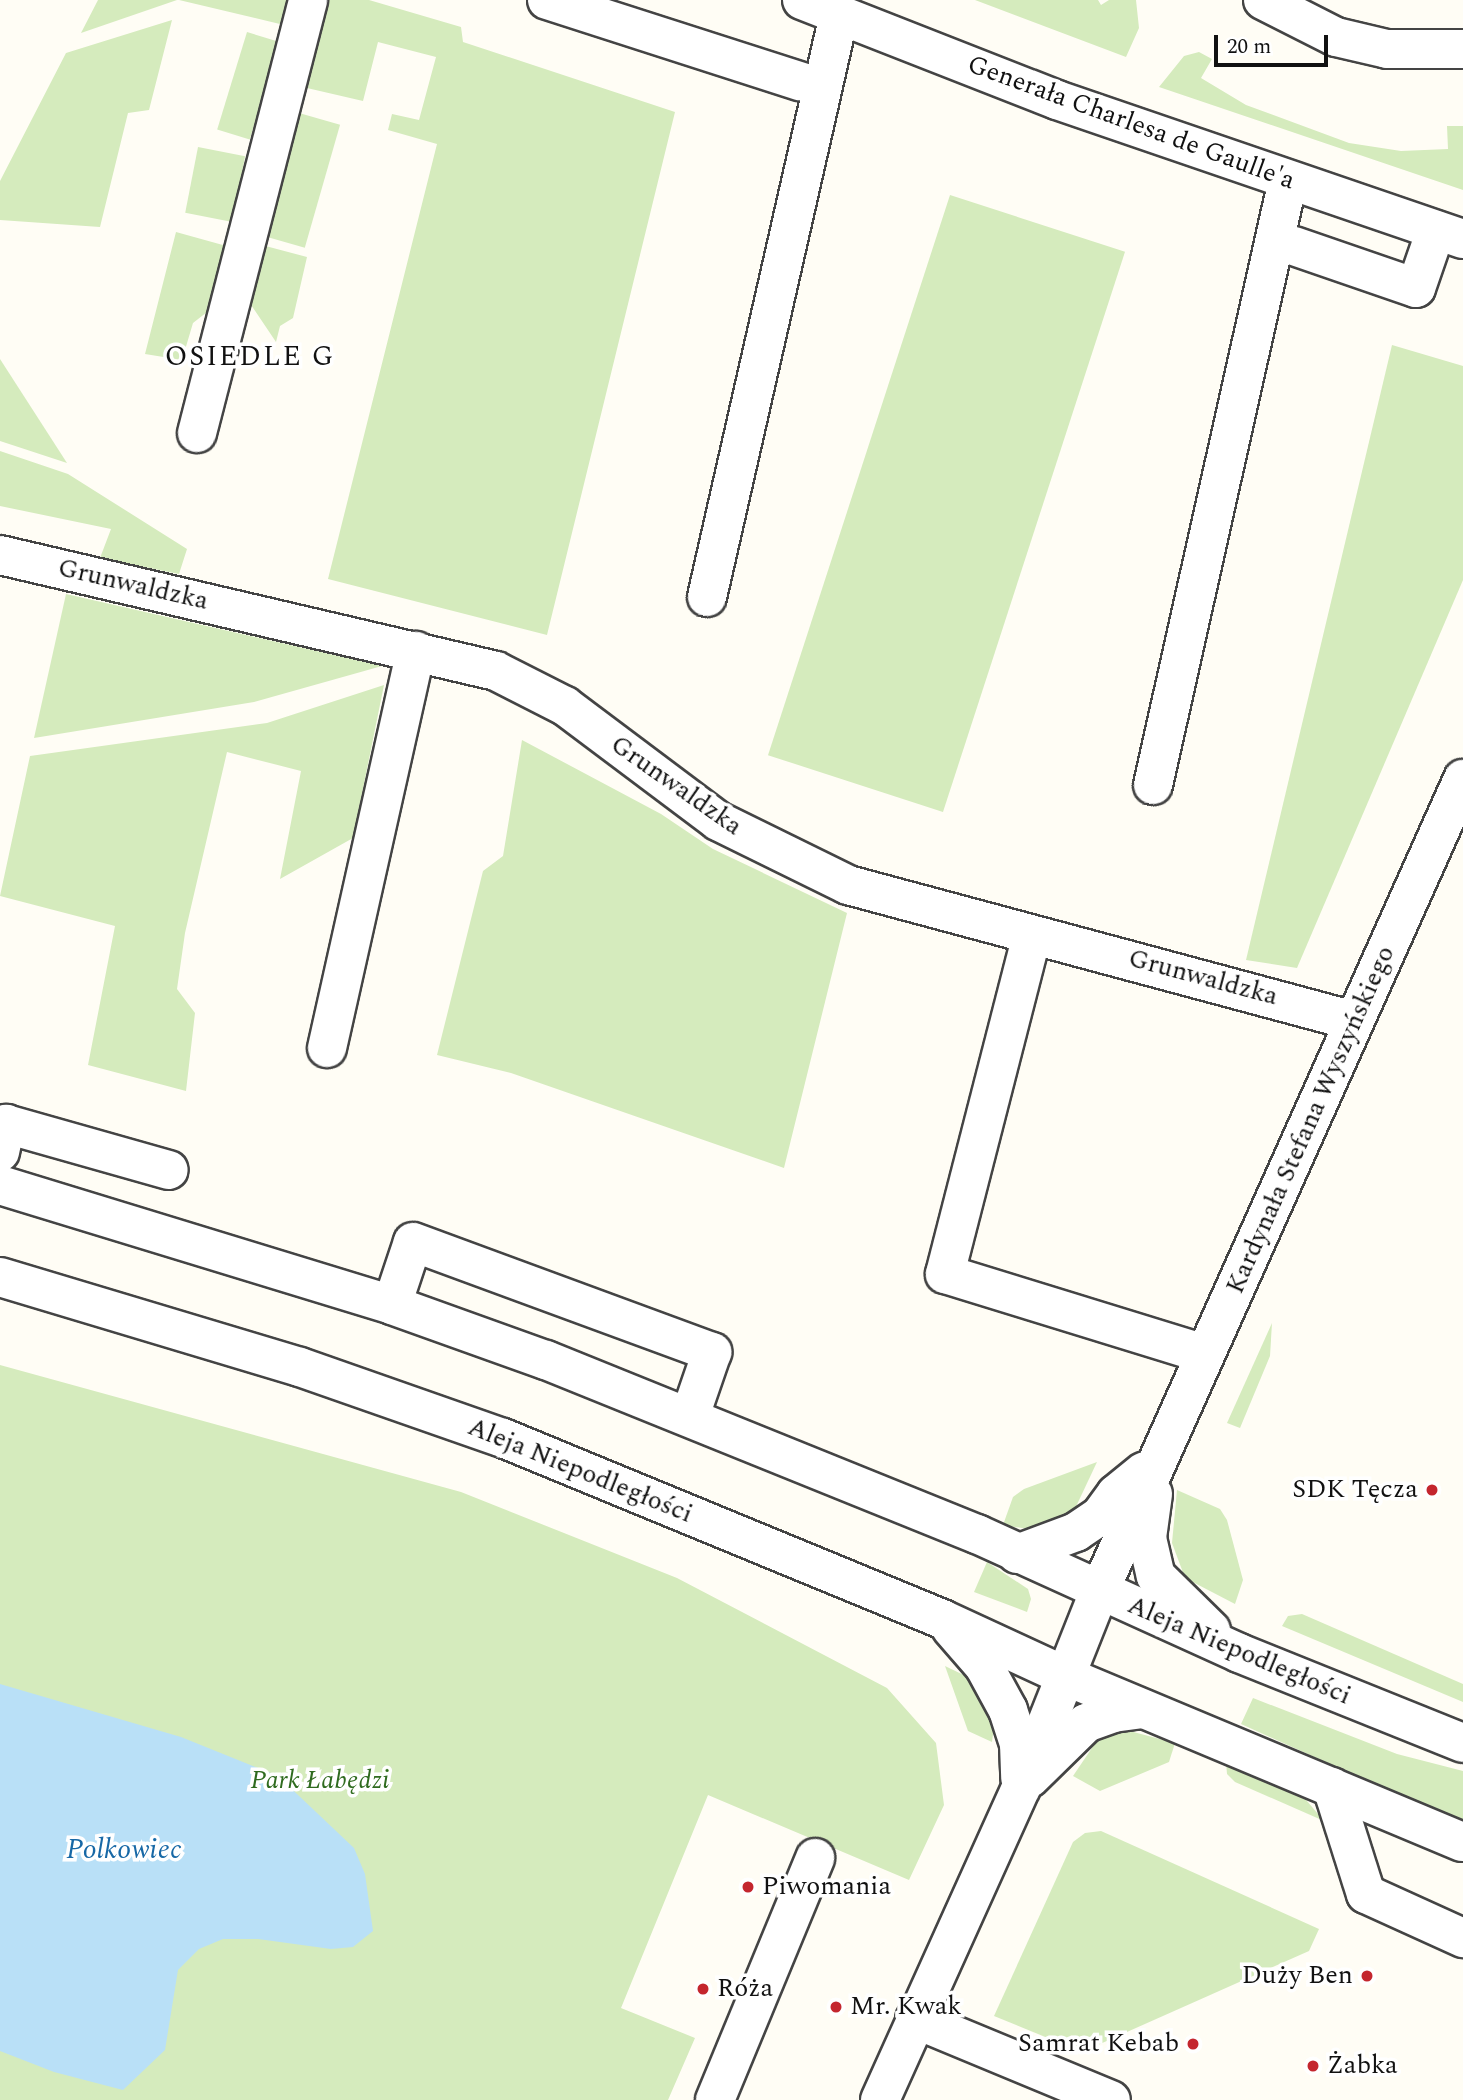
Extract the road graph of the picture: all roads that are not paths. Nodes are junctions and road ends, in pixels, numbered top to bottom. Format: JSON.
{"nodes":[{"id":1,"x":308,"y":0,"type":"edge"},
{"id":2,"x":547,"y":0,"type":"edge"},
{"id":3,"x":802,"y":0,"type":"edge"},
{"id":4,"x":1263,"y":0,"type":"edge"},
{"id":5,"x":620,"y":11,"type":"edge"},
{"id":6,"x":839,"y":15,"type":"junction"},
{"id":7,"x":1463,"y":49,"type":"edge"},
{"id":8,"x":800,"y":82,"type":"dead end"},
{"id":9,"x":1288,"y":180,"type":"junction"},
{"id":10,"x":1450,"y":234,"type":"edge"},
{"id":11,"x":1294,"y":246,"type":"dead end"},
{"id":12,"x":197,"y":433,"type":"dead end"},
{"id":13,"x":0,"y":555,"type":"edge"},
{"id":14,"x":708,"y":597,"type":"dead end"},
{"id":15,"x":416,"y":651,"type":"junction"},
{"id":16,"x":1463,"y":779,"type":"edge"},
{"id":17,"x":1153,"y":785,"type":"dead end"},
{"id":18,"x":1032,"y":935,"type":"junction"},
{"id":19,"x":1354,"y":1021,"type":"junction"},
{"id":20,"x":327,"y":1048,"type":"dead end"},
{"id":21,"x":0,"y":1152,"type":"edge"},
{"id":22,"x":169,"y":1170,"type":"dead end"},
{"id":23,"x":0,"y":1185,"type":"edge"},
{"id":24,"x":0,"y":1278,"type":"edge"},
{"id":25,"x":392,"y":1304,"type":"junction"},
{"id":26,"x":1205,"y":1354,"type":"junction"},
{"id":27,"x":690,"y":1416,"type":"junction"},
{"id":28,"x":1157,"y":1460,"type":"junction"},
{"id":29,"x":1017,"y":1554,"type":"junction"},
{"id":30,"x":1098,"y":1592,"type":"junction"},
{"id":31,"x":942,"y":1619,"type":"junction"},
{"id":32,"x":1239,"y":1653,"type":"junction"},
{"id":33,"x":1063,"y":1675,"type":"junction"},
{"id":34,"x":1143,"y":1709,"type":"junction"},
{"id":35,"x":1463,"y":1743,"type":"edge"},
{"id":36,"x":1332,"y":1787,"type":"junction"},
{"id":37,"x":1021,"y":1788,"type":"junction"},
{"id":38,"x":1463,"y":1842,"type":"edge"},
{"id":39,"x":815,"y":1858,"type":"dead end"},
{"id":40,"x":1463,"y":1938,"type":"edge"},
{"id":41,"x":915,"y":2019,"type":"junction"},
{"id":42,"x":715,"y":2100,"type":"edge"},
{"id":43,"x":880,"y":2100,"type":"edge"},
{"id":44,"x":1111,"y":2100,"type":"edge"}],
"edges":[{"from":1,"to":12,"type":"street"},
{"from":2,"to":5,"type":"street"},
{"from":3,"to":6,"type":"street","name":"Generała Charlesa de Gaulle'a"},
{"from":4,"to":7,"type":"street"},
{"from":5,"to":8,"type":"street"},
{"from":6,"to":9,"type":"street","name":"Generała Charlesa de Gaulle'a"},
{"from":6,"to":14,"type":"street"},
{"from":9,"to":10,"type":"street","name":"Generała Charlesa de Gaulle'a"},
{"from":9,"to":17,"type":"street"},
{"from":10,"to":11,"type":"street"},
{"from":13,"to":15,"type":"street","name":"Grunwaldzka"},
{"from":15,"to":18,"type":"street","name":"Grunwaldzka"},
{"from":15,"to":20,"type":"street"},
{"from":16,"to":19,"type":"street","name":"Kardynała Stefana Wyszyńskiego"},
{"from":18,"to":19,"type":"street","name":"Grunwaldzka"},
{"from":18,"to":26,"type":"street"},
{"from":19,"to":26,"type":"street","name":"Kardynała Stefana Wyszyńskiego"},
{"from":21,"to":22,"type":"street"},
{"from":23,"to":25,"type":"street","name":"Aleja Niepodległości"},
{"from":24,"to":31,"type":"street","name":"Aleja Niepodległości"},
{"from":25,"to":27,"type":"street","name":"Aleja Niepodległości"},
{"from":25,"to":27,"type":"street"},
{"from":26,"to":28,"type":"street","name":"Kardynała Stefana Wyszyńskiego"},
{"from":27,"to":29,"type":"street","name":"Aleja Niepodległości"},
{"from":28,"to":29,"type":"street"},
{"from":28,"to":30,"type":"street","name":"Kardynała Stefana Wyszyńskiego"},
{"from":28,"to":32,"type":"street","name":"Kardynała Stefana Wyszyńskiego"},
{"from":29,"to":30,"type":"street","name":"Aleja Niepodległości"},
{"from":30,"to":32,"type":"street","name":"Aleja Niepodległości"},
{"from":30,"to":33,"type":"street","name":"Kardynała Stefana Wyszyńskiego"},
{"from":31,"to":33,"type":"street","name":"Aleja Niepodległości"},
{"from":31,"to":37,"type":"street","name":"Kardynała Stefana Wyszyńskiego"},
{"from":32,"to":35,"type":"street","name":"Aleja Niepodległości"},
{"from":33,"to":34,"type":"street","name":"Aleja Niepodległości"},
{"from":33,"to":37,"type":"street","name":"Kardynała Stefana Wyszyńskiego"},
{"from":34,"to":36,"type":"street","name":"Aleja Niepodległości"},
{"from":34,"to":37,"type":"street"},
{"from":36,"to":38,"type":"street","name":"Aleja Niepodległości"},
{"from":36,"to":40,"type":"street"},
{"from":37,"to":41,"type":"street","name":"Kardynała Stefana Wyszyńskiego"},
{"from":39,"to":42,"type":"street"},
{"from":41,"to":43,"type":"street","name":"Kardynała Stefana Wyszyńskiego"},
{"from":41,"to":44,"type":"street"}]}
